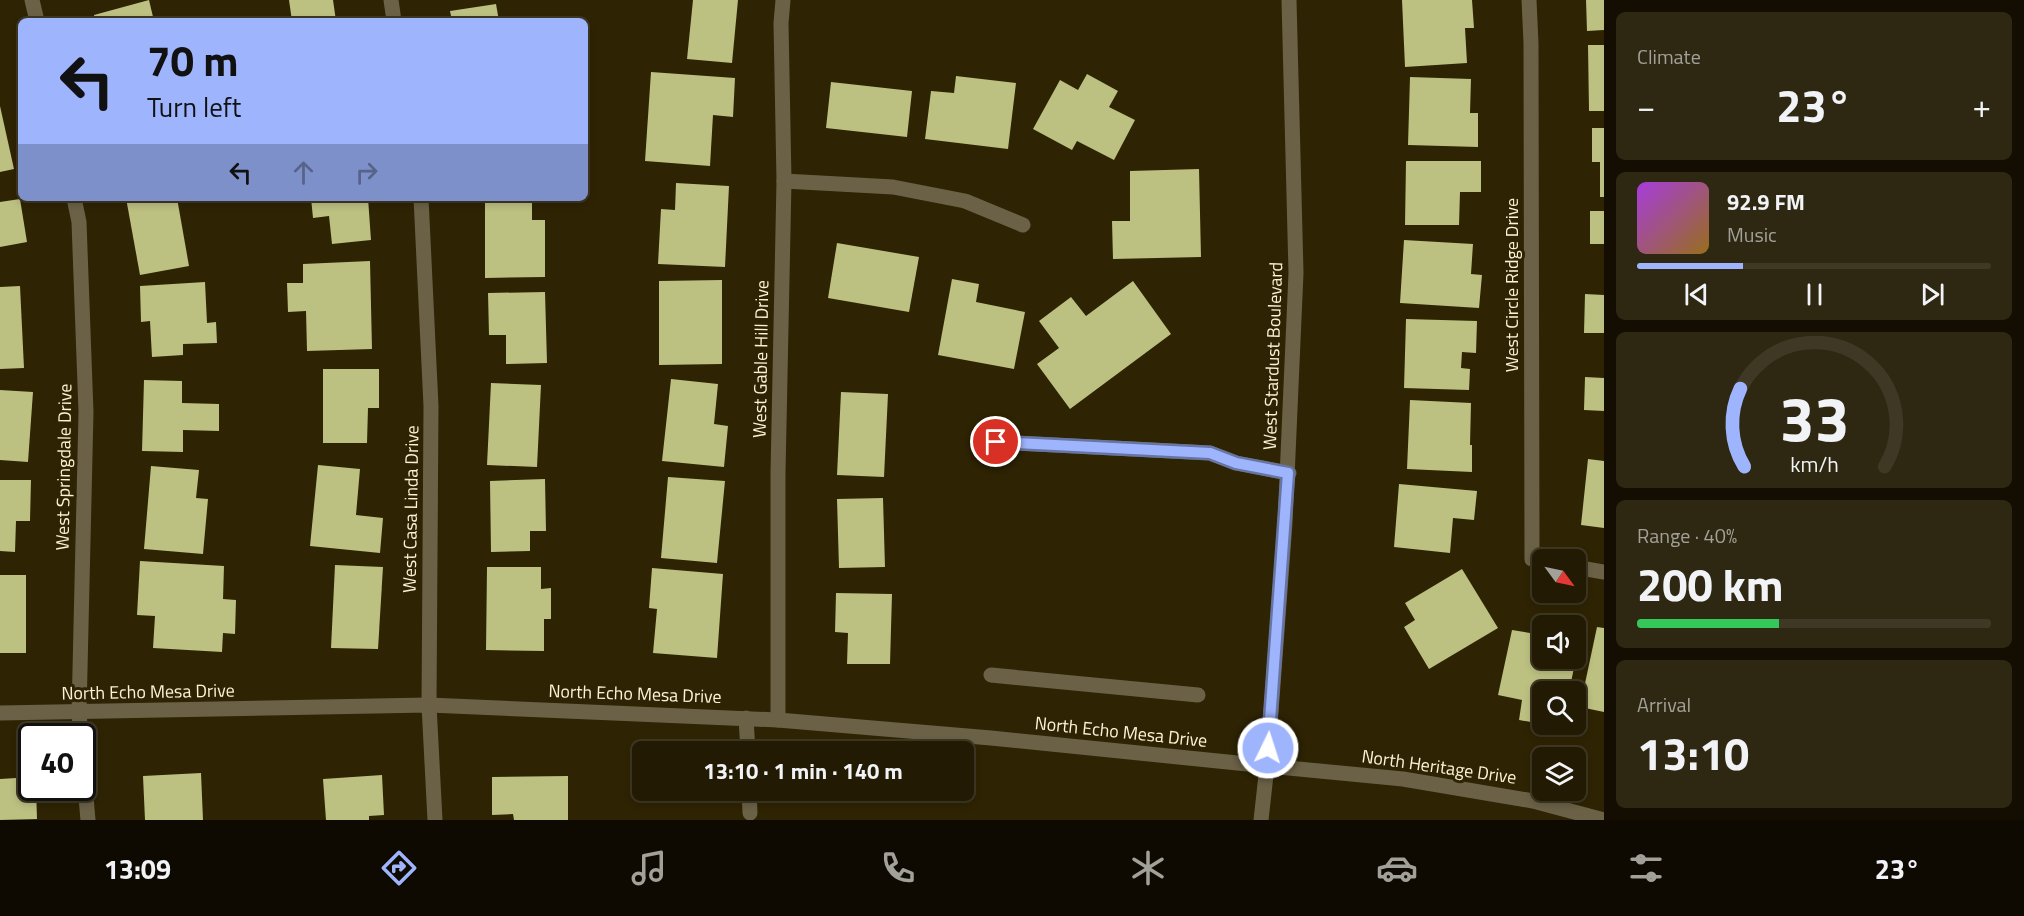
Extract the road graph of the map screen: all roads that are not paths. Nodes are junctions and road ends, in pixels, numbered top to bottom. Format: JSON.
{"nodes":[{"id":1,"x":32,"y":0,"type":"edge"},
{"id":2,"x":391,"y":0,"type":"edge"},
{"id":3,"x":783,"y":0,"type":"edge"},
{"id":4,"x":1288,"y":0,"type":"edge"},
{"id":5,"x":1529,"y":0,"type":"edge"},
{"id":6,"x":36,"y":18,"type":"edge"},
{"id":7,"x":394,"y":18,"type":"edge"},
{"id":8,"x":784,"y":181,"type":"junction"},
{"id":9,"x":75,"y":201,"type":"edge"},
{"id":10,"x":421,"y":201,"type":"edge"},
{"id":11,"x":1023,"y":225,"type":"dead end"},
{"id":12,"x":996,"y":442,"type":"dead end"},
{"id":13,"x":1288,"y":473,"type":"junction"},
{"id":14,"x":1532,"y":560,"type":"edge"},
{"id":15,"x":1586,"y":569,"type":"edge"},
{"id":16,"x":1604,"y":572,"type":"edge"},
{"id":17,"x":991,"y":675,"type":"dead end"},
{"id":18,"x":1198,"y":695,"type":"dead end"},
{"id":19,"x":429,"y":705,"type":"junction"},
{"id":20,"x":0,"y":713,"type":"edge"},
{"id":21,"x":79,"y":713,"type":"junction"},
{"id":22,"x":746,"y":718,"type":"junction"},
{"id":23,"x":778,"y":720,"type":"junction"},
{"id":24,"x":80,"y":723,"type":"edge"},
{"id":25,"x":747,"y":741,"type":"edge"},
{"id":26,"x":1267,"y":766,"type":"junction"},
{"id":27,"x":86,"y":801,"type":"edge"},
{"id":28,"x":749,"y":801,"type":"edge"},
{"id":29,"x":750,"y":813,"type":"dead end"},
{"id":30,"x":1604,"y":819,"type":"edge"},
{"id":31,"x":88,"y":820,"type":"edge"},
{"id":32,"x":435,"y":820,"type":"edge"},
{"id":33,"x":1261,"y":820,"type":"edge"}],
"edges":[{"from":1,"to":6,"type":"street"},
{"from":2,"to":7,"type":"street"},
{"from":3,"to":8,"type":"street","name":"West Gable Hill Drive"},
{"from":4,"to":13,"type":"street","name":"West Stardust Boulevard"},
{"from":5,"to":14,"type":"street","name":"West Circle Ridge Drive"},
{"from":8,"to":11,"type":"street"},
{"from":8,"to":23,"type":"street","name":"West Gable Hill Drive"},
{"from":9,"to":21,"type":"street","name":"West Springdale Drive"},
{"from":10,"to":19,"type":"street","name":"West Casa Linda Drive"},
{"from":12,"to":13,"type":"street"},
{"from":13,"to":26,"type":"street","name":"West Stardust Boulevard"},
{"from":15,"to":16,"type":"street"},
{"from":17,"to":18,"type":"street"},
{"from":19,"to":21,"type":"street","name":"North Echo Mesa Drive"},
{"from":19,"to":22,"type":"street","name":"North Echo Mesa Drive"},
{"from":19,"to":32,"type":"street","name":"West Casa Linda Drive"},
{"from":20,"to":21,"type":"street","name":"North Echo Mesa Drive"},
{"from":21,"to":24,"type":"street","name":"West Springdale Drive"},
{"from":22,"to":23,"type":"street","name":"North Echo Mesa Drive"},
{"from":22,"to":25,"type":"street"},
{"from":23,"to":26,"type":"street","name":"North Echo Mesa Drive"},
{"from":26,"to":30,"type":"street","name":"North Heritage Drive"},
{"from":26,"to":33,"type":"street","name":"West Stardust Boulevard"},
{"from":27,"to":31,"type":"street"},
{"from":28,"to":29,"type":"street"}]}
